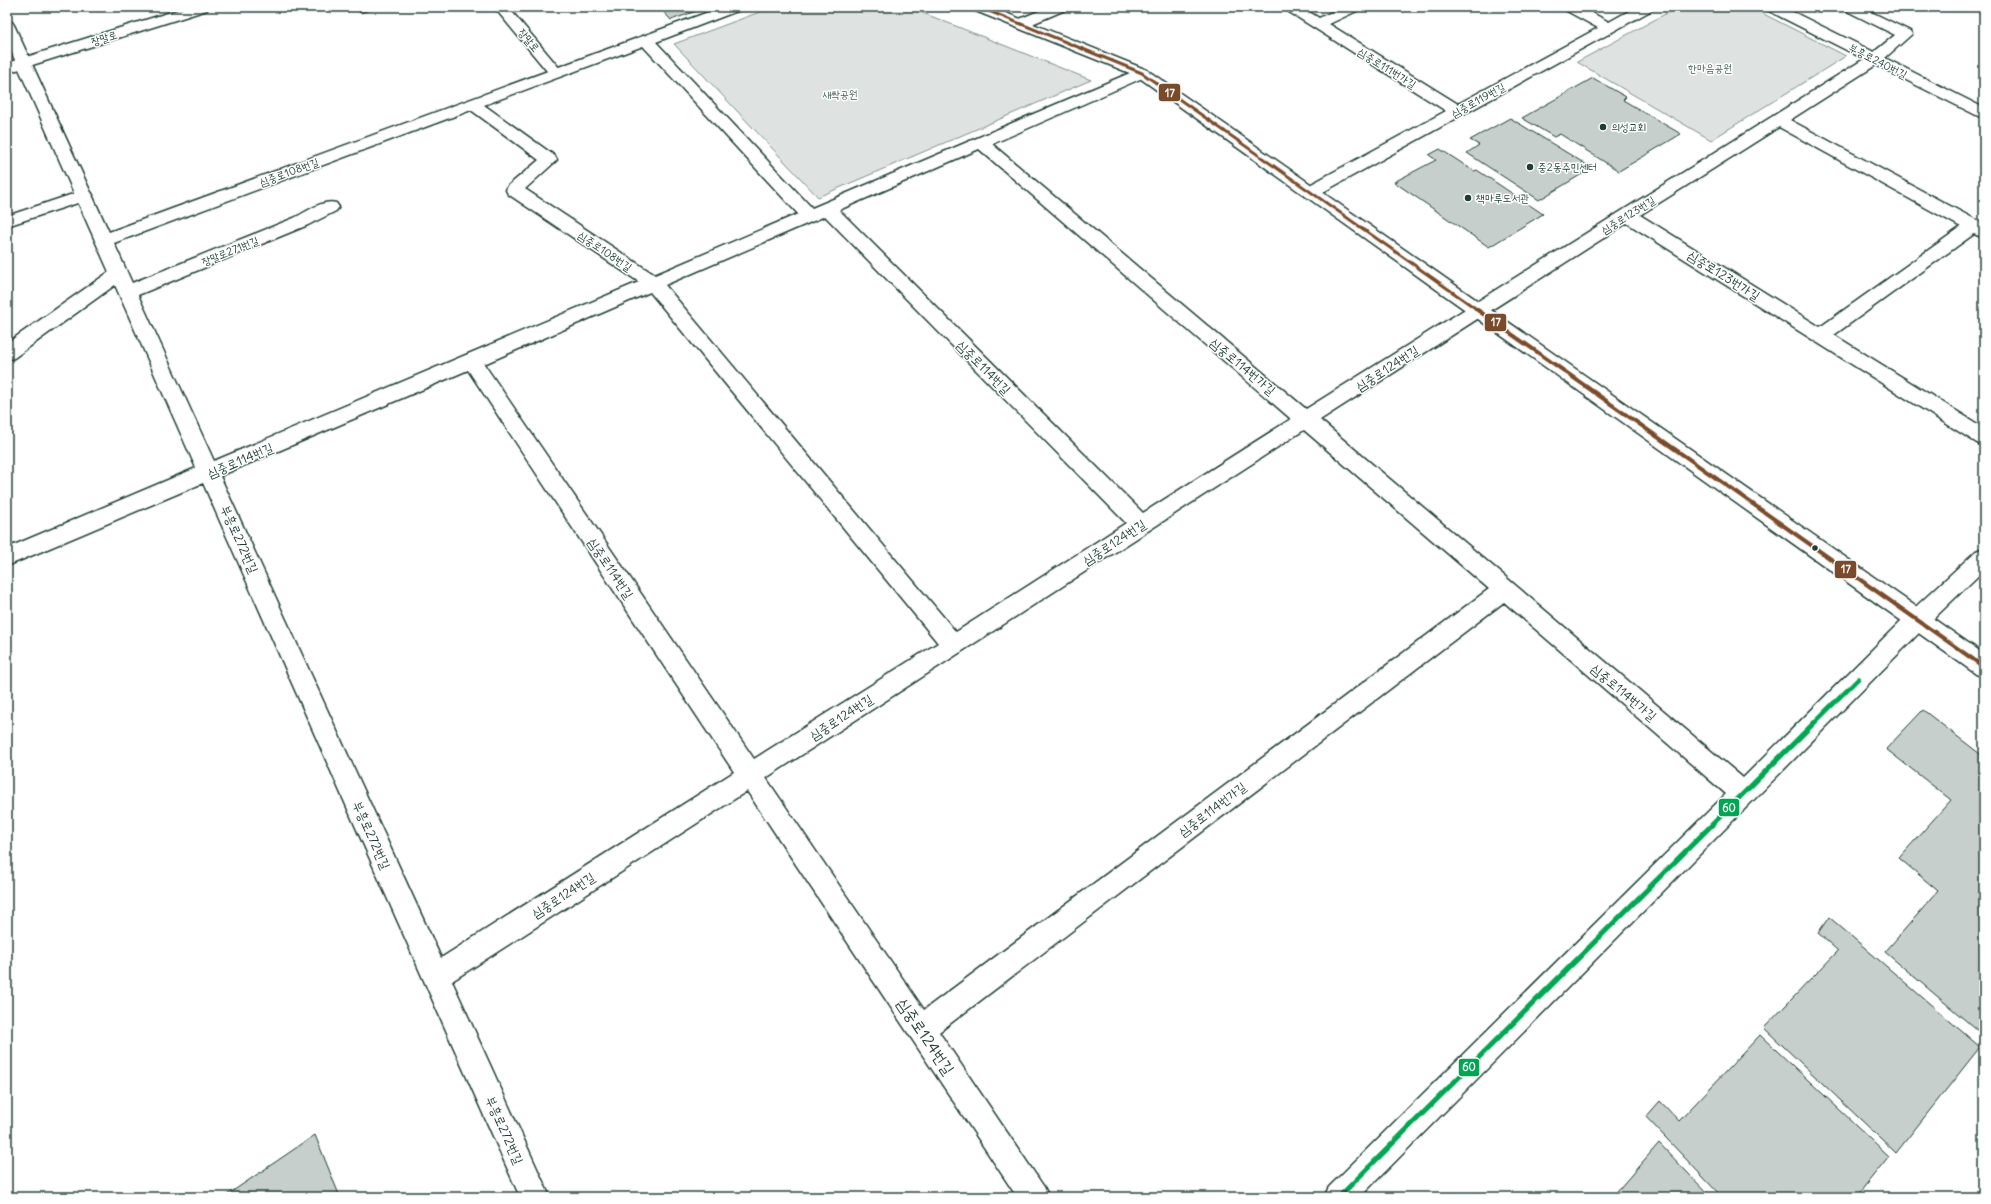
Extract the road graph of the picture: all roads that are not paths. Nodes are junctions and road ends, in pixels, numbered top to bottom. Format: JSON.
{"nodes":[{"id":1,"x":202,"y":7,"type":"edge"},
{"id":2,"x":501,"y":7,"type":"edge"},
{"id":3,"x":735,"y":7,"type":"edge"},
{"id":4,"x":978,"y":7,"type":"edge"},
{"id":5,"x":1060,"y":7,"type":"edge"},
{"id":6,"x":1292,"y":7,"type":"edge"},
{"id":7,"x":1354,"y":7,"type":"edge"},
{"id":8,"x":1570,"y":7,"type":"edge"},
{"id":9,"x":1646,"y":7,"type":"edge"},
{"id":10,"x":1772,"y":7,"type":"edge"},
{"id":11,"x":1850,"y":7,"type":"edge"},
{"id":12,"x":1020,"y":24,"type":"junction"},
{"id":13,"x":1318,"y":24,"type":"junction"},
{"id":14,"x":7,"y":25,"type":"edge"},
{"id":15,"x":1608,"y":28,"type":"junction"},
{"id":16,"x":646,"y":40,"type":"junction"},
{"id":17,"x":1875,"y":59,"type":"junction"},
{"id":18,"x":25,"y":62,"type":"junction"},
{"id":19,"x":7,"y":68,"type":"edge"},
{"id":20,"x":556,"y":73,"type":"junction"},
{"id":21,"x":1142,"y":73,"type":"junction"},
{"id":22,"x":472,"y":104,"type":"junction"},
{"id":23,"x":1457,"y":112,"type":"junction"},
{"id":24,"x":1984,"y":114,"type":"edge"},
{"id":25,"x":1778,"y":120,"type":"junction"},
{"id":26,"x":981,"y":143,"type":"junction"},
{"id":27,"x":1310,"y":192,"type":"junction"},
{"id":28,"x":85,"y":195,"type":"junction"},
{"id":29,"x":330,"y":207,"type":"dead end"},
{"id":30,"x":828,"y":209,"type":"junction"},
{"id":31,"x":1627,"y":215,"type":"junction"},
{"id":32,"x":810,"y":217,"type":"junction"},
{"id":33,"x":7,"y":221,"type":"edge"},
{"id":34,"x":1979,"y":229,"type":"edge"},
{"id":35,"x":105,"y":240,"type":"junction"},
{"id":36,"x":120,"y":273,"type":"junction"},
{"id":37,"x":653,"y":283,"type":"junction"},
{"id":38,"x":128,"y":292,"type":"junction"},
{"id":39,"x":1477,"y":310,"type":"junction"},
{"id":40,"x":1820,"y":336,"type":"junction"},
{"id":41,"x":7,"y":353,"type":"edge"},
{"id":42,"x":472,"y":361,"type":"junction"},
{"id":43,"x":1305,"y":420,"type":"junction"},
{"id":44,"x":1984,"y":438,"type":"edge"},
{"id":45,"x":210,"y":473,"type":"junction"},
{"id":46,"x":1141,"y":525,"type":"junction"},
{"id":47,"x":7,"y":557,"type":"edge"},
{"id":48,"x":1984,"y":557,"type":"edge"},
{"id":49,"x":1504,"y":590,"type":"junction"},
{"id":50,"x":1917,"y":620,"type":"junction"},
{"id":51,"x":953,"y":645,"type":"junction"},
{"id":52,"x":1984,"y":667,"type":"edge"},
{"id":53,"x":750,"y":775,"type":"junction"},
{"id":54,"x":1744,"y":794,"type":"junction"},
{"id":55,"x":436,"y":976,"type":"junction"},
{"id":56,"x":921,"y":1029,"type":"junction"},
{"id":57,"x":534,"y":1197,"type":"edge"},
{"id":58,"x":1034,"y":1197,"type":"edge"},
{"id":59,"x":1339,"y":1197,"type":"edge"}],
"edges":[{"from":1,"to":18,"type":"street","name":"장말로"},
{"from":2,"to":20,"type":"lane","name":"장말로"},
{"from":3,"to":16,"type":"street","name":"심중로108번길"},
{"from":4,"to":12,"type":"street"},
{"from":5,"to":12,"type":"street"},
{"from":6,"to":13,"type":"street","name":"심중로111번가길"},
{"from":7,"to":13,"type":"street"},
{"from":8,"to":15,"type":"street"},
{"from":9,"to":15,"type":"street","name":"심중로119번길"},
{"from":10,"to":17,"type":"street","name":"부흥로240번길"},
{"from":11,"to":17,"type":"street","name":"심중로123번길"},
{"from":12,"to":21,"type":"street"},
{"from":13,"to":23,"type":"street","name":"심중로111번가길"},
{"from":14,"to":18,"type":"street"},
{"from":15,"to":23,"type":"street","name":"심중로119번길"},
{"from":16,"to":20,"type":"street","name":"심중로108번길"},
{"from":16,"to":32,"type":"street"},
{"from":17,"to":24,"type":"street","name":"부흥로240번길"},
{"from":17,"to":25,"type":"street","name":"심중로123번길"},
{"from":18,"to":19,"type":"street","name":"장말로"},
{"from":18,"to":28,"type":"street"},
{"from":20,"to":22,"type":"street","name":"심중로108번길"},
{"from":21,"to":26,"type":"street","name":"심중로114번길"},
{"from":21,"to":27,"type":"street"},
{"from":22,"to":35,"type":"street","name":"심중로108번길"},
{"from":22,"to":37,"type":"street","name":"심중로108번길"},
{"from":23,"to":27,"type":"street","name":"심중로119번길"},
{"from":25,"to":31,"type":"street","name":"심중로123번길"},
{"from":25,"to":34,"type":"street"},
{"from":26,"to":30,"type":"street","name":"심중로114번길"},
{"from":26,"to":43,"type":"street","name":"심중로114번가길"},
{"from":27,"to":39,"type":"street"},
{"from":28,"to":33,"type":"lane"},
{"from":28,"to":35,"type":"street"},
{"from":29,"to":38,"type":"street","name":"장말로271번길"},
{"from":30,"to":32,"type":"street","name":"심중로114번길"},
{"from":30,"to":46,"type":"street","name":"심중로114번길"},
{"from":31,"to":39,"type":"street","name":"심중로123번길"},
{"from":31,"to":40,"type":"street","name":"심중로123번가길"},
{"from":32,"to":37,"type":"street","name":"심중로114번길"},
{"from":34,"to":40,"type":"street"},
{"from":35,"to":36,"type":"street"},
{"from":36,"to":38,"type":"street"},
{"from":36,"to":41,"type":"street"},
{"from":37,"to":42,"type":"street","name":"심중로114번길"},
{"from":37,"to":51,"type":"street"},
{"from":38,"to":45,"type":"street"},
{"from":39,"to":43,"type":"street","name":"심중로124번길"},
{"from":39,"to":50,"type":"street"},
{"from":40,"to":44,"type":"street","name":"심중로123번가길"},
{"from":42,"to":45,"type":"street","name":"심중로114번길"},
{"from":42,"to":53,"type":"street","name":"심중로114번길"},
{"from":43,"to":46,"type":"street","name":"심중로124번길"},
{"from":43,"to":49,"type":"street","name":"심중로114번가길"},
{"from":45,"to":47,"type":"street","name":"심중로114번길"},
{"from":45,"to":55,"type":"street","name":"부흥로272번길"},
{"from":46,"to":51,"type":"street","name":"심중로124번길"},
{"from":48,"to":50,"type":"street"},
{"from":49,"to":54,"type":"street","name":"심중로114번가길"},
{"from":49,"to":56,"type":"street","name":"심중로114번가길"},
{"from":50,"to":52,"type":"street"},
{"from":50,"to":54,"type":"street"},
{"from":51,"to":53,"type":"street","name":"심중로124번길"},
{"from":53,"to":55,"type":"street","name":"심중로124번길"},
{"from":53,"to":56,"type":"street","name":"심중로124번길"},
{"from":54,"to":59,"type":"street"},
{"from":55,"to":57,"type":"street","name":"부흥로272번길"},
{"from":56,"to":58,"type":"street","name":"심중로124번길"}]}
